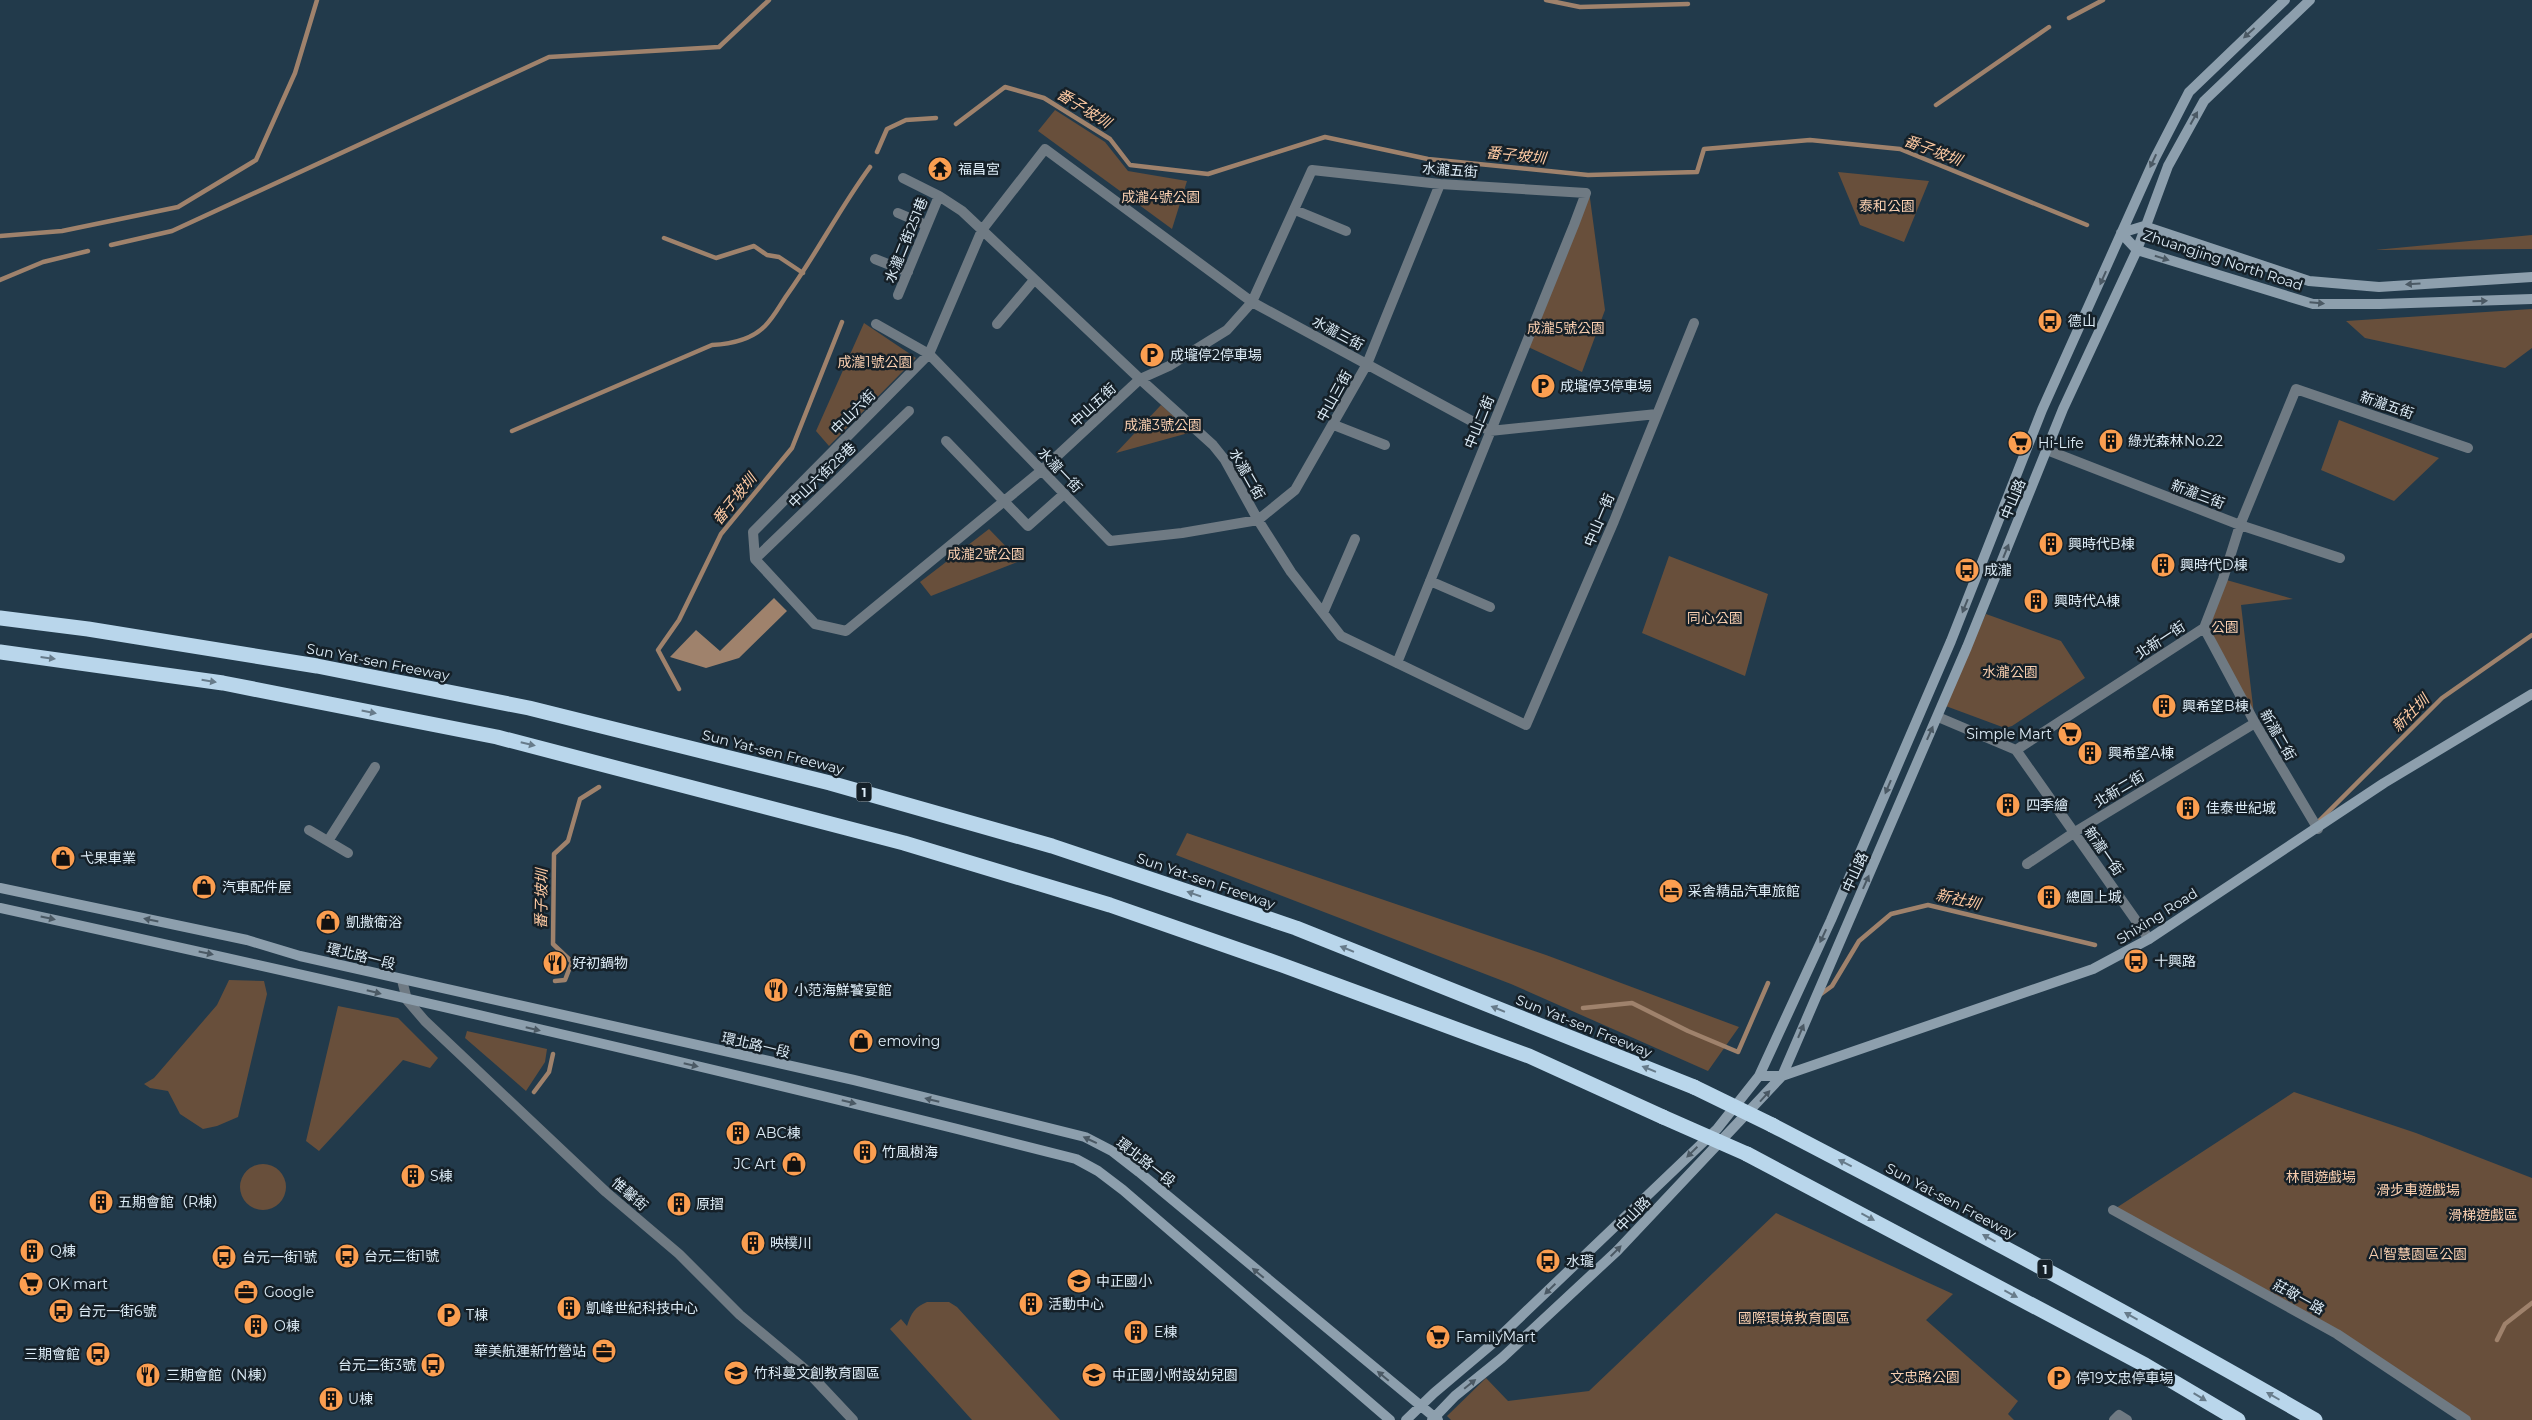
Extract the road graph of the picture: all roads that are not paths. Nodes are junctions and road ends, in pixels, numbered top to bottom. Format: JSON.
{"nodes":[{"id":1,"x":2286,"y":0,"type":"edge"},
{"id":2,"x":2310,"y":0,"type":"edge"},
{"id":3,"x":1045,"y":149,"type":"joint"},
{"id":4,"x":1312,"y":170,"type":"joint"},
{"id":5,"x":903,"y":178,"type":"dead end"},
{"id":6,"x":1440,"y":184,"type":"junction"},
{"id":7,"x":1586,"y":193,"type":"joint"},
{"id":8,"x":939,"y":196,"type":"junction"},
{"id":9,"x":1294,"y":210,"type":"junction"},
{"id":10,"x":898,"y":213,"type":"dead end"},
{"id":11,"x":926,"y":225,"type":"junction"},
{"id":12,"x":2144,"y":226,"type":"junction"},
{"id":13,"x":982,"y":230,"type":"junction"},
{"id":14,"x":1346,"y":231,"type":"dead end"},
{"id":15,"x":2121,"y":233,"type":"junction"},
{"id":16,"x":2137,"y":250,"type":"junction"},
{"id":17,"x":875,"y":259,"type":"dead end"},
{"id":18,"x":908,"y":272,"type":"junction"},
{"id":19,"x":2532,"y":277,"type":"edge"},
{"id":20,"x":1034,"y":280,"type":"junction"},
{"id":21,"x":898,"y":295,"type":"dead end"},
{"id":22,"x":2532,"y":299,"type":"edge"},
{"id":23,"x":1252,"y":302,"type":"junction"},
{"id":24,"x":1694,"y":323,"type":"dead end"},
{"id":25,"x":876,"y":324,"type":"dead end"},
{"id":26,"x":997,"y":324,"type":"dead end"},
{"id":27,"x":928,"y":354,"type":"junction"},
{"id":28,"x":1367,"y":364,"type":"junction"},
{"id":29,"x":1140,"y":380,"type":"junction"},
{"id":30,"x":2296,"y":388,"type":"joint"},
{"id":31,"x":909,"y":411,"type":"dead end"},
{"id":32,"x":1657,"y":414,"type":"junction"},
{"id":33,"x":1334,"y":424,"type":"junction"},
{"id":34,"x":1490,"y":431,"type":"junction"},
{"id":35,"x":946,"y":441,"type":"dead end"},
{"id":36,"x":1385,"y":445,"type":"dead end"},
{"id":37,"x":2468,"y":448,"type":"dead end"},
{"id":38,"x":2047,"y":450,"type":"junction"},
{"id":39,"x":1042,"y":470,"type":"junction"},
{"id":40,"x":1064,"y":494,"type":"junction"},
{"id":41,"x":1004,"y":501,"type":"junction"},
{"id":42,"x":1258,"y":520,"type":"junction"},
{"id":43,"x":2240,"y":525,"type":"junction"},
{"id":44,"x":1355,"y":539,"type":"dead end"},
{"id":45,"x":2340,"y":558,"type":"dead end"},
{"id":46,"x":754,"y":559,"type":"junction"},
{"id":47,"x":1430,"y":581,"type":"junction"},
{"id":48,"x":1490,"y":607,"type":"dead end"},
{"id":49,"x":1323,"y":612,"type":"junction"},
{"id":50,"x":0,"y":618,"type":"edge"},
{"id":51,"x":2204,"y":628,"type":"junction"},
{"id":52,"x":0,"y":652,"type":"edge"},
{"id":53,"x":1397,"y":662,"type":"junction"},
{"id":54,"x":2532,"y":694,"type":"edge"},
{"id":55,"x":1938,"y":717,"type":"junction"},
{"id":56,"x":2254,"y":722,"type":"junction"},
{"id":57,"x":1526,"y":725,"type":"joint"},
{"id":58,"x":2016,"y":750,"type":"junction"},
{"id":59,"x":375,"y":767,"type":"dead end"},
{"id":60,"x":2318,"y":829,"type":"junction"},
{"id":61,"x":309,"y":830,"type":"dead end"},
{"id":62,"x":2074,"y":832,"type":"junction"},
{"id":63,"x":328,"y":841,"type":"junction"},
{"id":64,"x":348,"y":853,"type":"dead end"},
{"id":65,"x":2027,"y":864,"type":"dead end"},
{"id":66,"x":0,"y":888,"type":"edge"},
{"id":67,"x":0,"y":908,"type":"edge"},
{"id":68,"x":2149,"y":940,"type":"junction"},
{"id":69,"x":402,"y":980,"type":"junction"},
{"id":70,"x":407,"y":1000,"type":"junction"},
{"id":71,"x":1758,"y":1076,"type":"junction"},
{"id":72,"x":1782,"y":1076,"type":"junction"},
{"id":73,"x":2113,"y":1210,"type":"dead end"},
{"id":74,"x":1421,"y":1407,"type":"junction"},
{"id":75,"x":1435,"y":1419,"type":"edge"},
{"id":76,"x":853,"y":1420,"type":"edge"},
{"id":77,"x":1390,"y":1420,"type":"edge"},
{"id":78,"x":1406,"y":1420,"type":"edge"},
{"id":79,"x":2114,"y":1420,"type":"edge"},
{"id":80,"x":2127,"y":1420,"type":"edge"},
{"id":81,"x":2238,"y":1420,"type":"edge"},
{"id":82,"x":2315,"y":1420,"type":"edge"},
{"id":83,"x":2466,"y":1420,"type":"edge"}],
"edges":[{"from":1,"to":15,"type":"street","name":"中山路","one_way":true},
{"from":12,"to":2,"type":"street","name":"中山路","one_way":true},
{"from":3,"to":13,"type":"street","name":"中山六街"},
{"from":3,"to":23,"type":"street","name":"水瀧三街"},
{"from":4,"to":6,"type":"street","name":"水瀧五街"},
{"from":4,"to":9,"type":"street","name":"中山五街"},
{"from":5,"to":8,"type":"street","name":"水瀧二街"},
{"from":6,"to":7,"type":"street","name":"水瀧五街"},
{"from":6,"to":28,"type":"street","name":"中山三街"},
{"from":7,"to":34,"type":"street","name":"中山二街"},
{"from":8,"to":11,"type":"street","name":"水瀧二街251巷"},
{"from":8,"to":13,"type":"street","name":"水瀧二街"},
{"from":9,"to":14,"type":"street"},
{"from":9,"to":23,"type":"street","name":"中山五街"},
{"from":10,"to":11,"type":"street"},
{"from":11,"to":18,"type":"street","name":"水瀧二街251巷"},
{"from":12,"to":15,"type":"street","name":"Zhuangjing North Road"},
{"from":12,"to":16,"type":"street","name":"中山路"},
{"from":19,"to":12,"type":"street","name":"Zhuangjing North Road","one_way":true},
{"from":13,"to":20,"type":"street","name":"水瀧二街"},
{"from":13,"to":27,"type":"street","name":"中山六街"},
{"from":15,"to":16,"type":"street","name":"Zhuangjing North Road"},
{"from":15,"to":71,"type":"street","name":"中山路","one_way":true},
{"from":16,"to":22,"type":"street","name":"Zhuangjing North Road","one_way":true},
{"from":16,"to":38,"type":"street","name":"中山路"},
{"from":17,"to":18,"type":"street"},
{"from":18,"to":21,"type":"street","name":"水瀧二街251巷"},
{"from":20,"to":26,"type":"street"},
{"from":20,"to":29,"type":"street","name":"水瀧二街"},
{"from":23,"to":28,"type":"street","name":"水瀧三街"},
{"from":23,"to":29,"type":"street","name":"中山五街"},
{"from":24,"to":32,"type":"street","name":"中山一街"},
{"from":25,"to":27,"type":"street","name":"水瀧一街"},
{"from":27,"to":39,"type":"street","name":"水瀧一街"},
{"from":27,"to":46,"type":"street","name":"中山六街"},
{"from":28,"to":33,"type":"street","name":"中山三街"},
{"from":28,"to":34,"type":"street","name":"水瀧三街"},
{"from":29,"to":39,"type":"street","name":"中山五街"},
{"from":29,"to":42,"type":"street","name":"水瀧二街"},
{"from":30,"to":37,"type":"street","name":"新瀧五街"},
{"from":30,"to":43,"type":"street","name":"北新一街"},
{"from":31,"to":46,"type":"street","name":"中山六街28巷"},
{"from":32,"to":34,"type":"street"},
{"from":32,"to":57,"type":"street","name":"中山一街"},
{"from":33,"to":36,"type":"street"},
{"from":33,"to":42,"type":"street","name":"中山三街"},
{"from":34,"to":47,"type":"street","name":"中山二街"},
{"from":35,"to":41,"type":"street"},
{"from":38,"to":43,"type":"street","name":"新瀧三街"},
{"from":55,"to":38,"type":"street","name":"中山路","one_way":true},
{"from":39,"to":40,"type":"street","name":"水瀧一街"},
{"from":39,"to":41,"type":"street","name":"中山五街"},
{"from":40,"to":41,"type":"street"},
{"from":40,"to":42,"type":"street","name":"水瀧一街"},
{"from":41,"to":46,"type":"street","name":"中山五街"},
{"from":42,"to":49,"type":"street","name":"水瀧二街"},
{"from":43,"to":45,"type":"street","name":"新瀧三街"},
{"from":43,"to":51,"type":"street","name":"北新一街"},
{"from":44,"to":49,"type":"street"},
{"from":47,"to":48,"type":"street"},
{"from":47,"to":53,"type":"street","name":"中山二街"},
{"from":49,"to":53,"type":"street","name":"水瀧二街"},
{"from":82,"to":50,"type":"highway","name":"Sun Yat-sen Freeway","number":"1","one_way":true,"bridge":true},
{"from":51,"to":56,"type":"street","name":"新瀧二街"},
{"from":51,"to":58,"type":"street","name":"北新一街"},
{"from":52,"to":81,"type":"highway","one_way":true,"bridge":true},
{"from":53,"to":57,"type":"street","name":"水瀧二街"},
{"from":54,"to":60,"type":"street","name":"Shixing Road"},
{"from":55,"to":58,"type":"street"},
{"from":72,"to":55,"type":"street","name":"中山路","one_way":true},
{"from":56,"to":60,"type":"street","name":"新瀧二街"},
{"from":56,"to":62,"type":"street","name":"北新二街"},
{"from":58,"to":62,"type":"street","name":"新瀧一街"},
{"from":59,"to":63,"type":"street"},
{"from":60,"to":68,"type":"street","name":"Shixing Road"},
{"from":61,"to":63,"type":"street"},
{"from":62,"to":65,"type":"street","name":"北新二街"},
{"from":62,"to":68,"type":"street","name":"新瀧一街"},
{"from":63,"to":64,"type":"street"},
{"from":69,"to":66,"type":"street","name":"環北路一段","one_way":true},
{"from":67,"to":70,"type":"street","one_way":true},
{"from":68,"to":72,"type":"street","name":"Shixing Road"},
{"from":69,"to":70,"type":"street","name":"惟馨街"},
{"from":74,"to":69,"type":"street","name":"環北路一段","one_way":true},
{"from":70,"to":76,"type":"street","name":"惟馨街"},
{"from":70,"to":77,"type":"street","one_way":true},
{"from":71,"to":72,"type":"street","name":"Shixing Road"},
{"from":71,"to":74,"type":"street","name":"中山路","one_way":true},
{"from":75,"to":72,"type":"street","name":"中山路","one_way":true},
{"from":73,"to":83,"type":"street","name":"莊敬一路"},
{"from":74,"to":75,"type":"street","name":"環北路一段"},
{"from":74,"to":78,"type":"street","name":"中山路"},
{"from":79,"to":80,"type":"street"}]}
